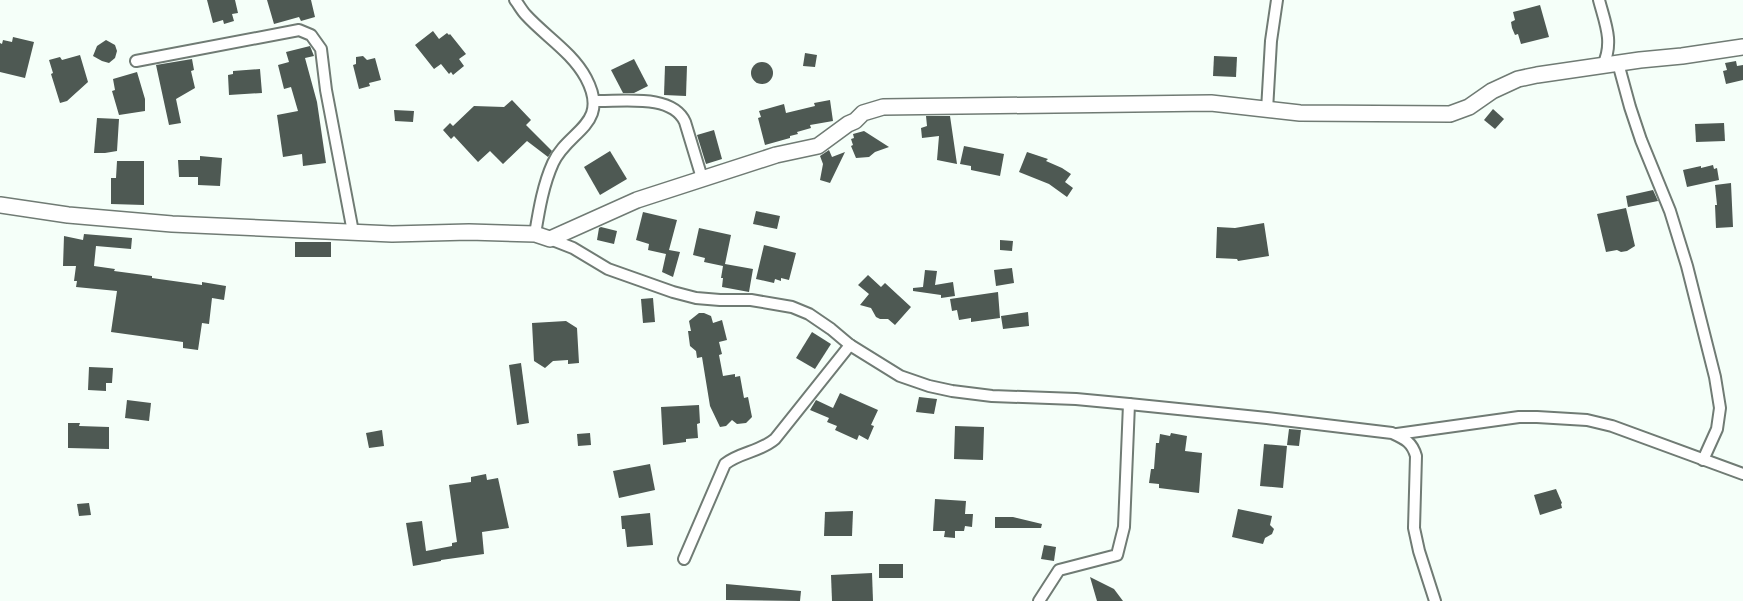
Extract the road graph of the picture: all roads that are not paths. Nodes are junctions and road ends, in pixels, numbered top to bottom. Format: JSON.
{"nodes":[{"id":1,"x":515,"y":0,"type":"edge"},
{"id":2,"x":1277,"y":0,"type":"edge"},
{"id":3,"x":1599,"y":0,"type":"edge"},
{"id":4,"x":1743,"y":47,"type":"edge"},
{"id":5,"x":136,"y":62,"type":"dead end"},
{"id":6,"x":1611,"y":64,"type":"junction"},
{"id":7,"x":594,"y":101,"type":"junction"},
{"id":8,"x":1267,"y":110,"type":"junction"},
{"id":9,"x":702,"y":178,"type":"junction"},
{"id":10,"x":0,"y":205,"type":"edge"},
{"id":11,"x":353,"y":232,"type":"junction"},
{"id":12,"x":535,"y":234,"type":"junction"},
{"id":13,"x":550,"y":239,"type":"junction"},
{"id":14,"x":850,"y":345,"type":"junction"},
{"id":15,"x":1129,"y":404,"type":"junction"},
{"id":16,"x":1396,"y":435,"type":"junction"},
{"id":17,"x":1703,"y":460,"type":"junction"},
{"id":18,"x":1743,"y":474,"type":"edge"},
{"id":19,"x":684,"y":559,"type":"dead end"},
{"id":20,"x":1039,"y":601,"type":"edge"},
{"id":21,"x":1435,"y":601,"type":"edge"}],
"edges":[{"from":1,"to":7,"type":"street"},
{"from":2,"to":8,"type":"street"},
{"from":3,"to":6,"type":"street"},
{"from":4,"to":6,"type":"street"},
{"from":5,"to":11,"type":"street"},
{"from":6,"to":8,"type":"street"},
{"from":6,"to":17,"type":"street"},
{"from":7,"to":9,"type":"street"},
{"from":7,"to":12,"type":"street"},
{"from":8,"to":9,"type":"street"},
{"from":9,"to":13,"type":"street"},
{"from":10,"to":11,"type":"street"},
{"from":11,"to":12,"type":"street"},
{"from":12,"to":13,"type":"street"},
{"from":13,"to":14,"type":"street"},
{"from":14,"to":15,"type":"street"},
{"from":14,"to":19,"type":"street"},
{"from":15,"to":16,"type":"street"},
{"from":15,"to":20,"type":"street"},
{"from":16,"to":17,"type":"street"},
{"from":16,"to":21,"type":"street"},
{"from":17,"to":18,"type":"street"}]}
